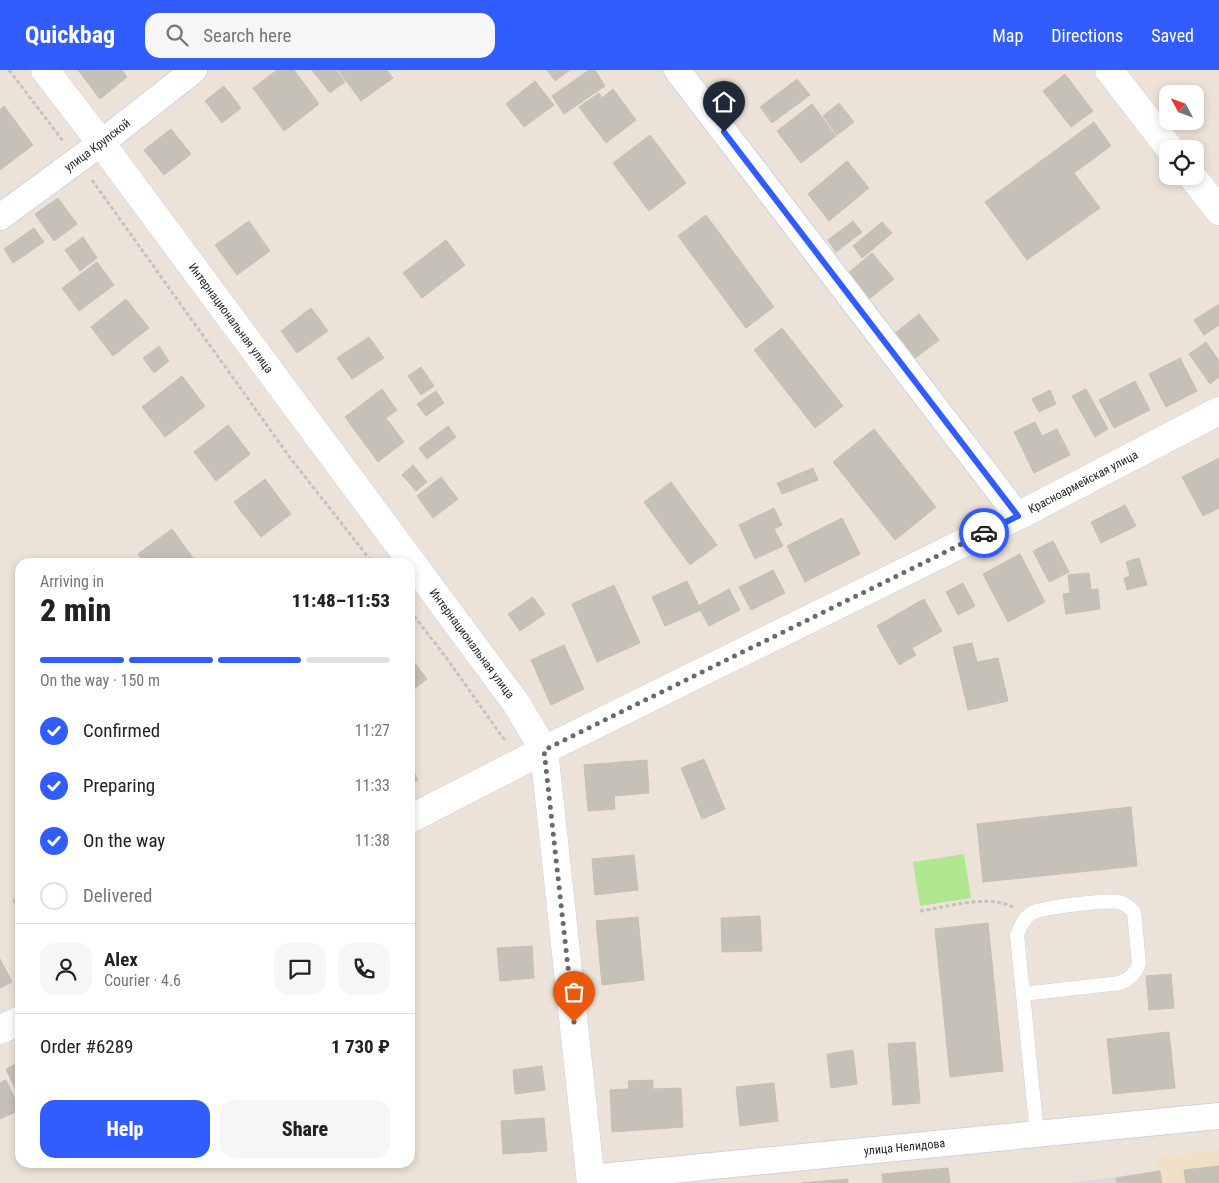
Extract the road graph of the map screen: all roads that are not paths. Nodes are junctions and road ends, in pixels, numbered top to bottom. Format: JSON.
{"nodes":[{"id":1,"x":45,"y":70,"type":"edge"},
{"id":2,"x":194,"y":70,"type":"edge"},
{"id":3,"x":677,"y":70,"type":"edge"},
{"id":4,"x":1109,"y":70,"type":"edge"},
{"id":5,"x":1163,"y":140,"type":"edge"},
{"id":6,"x":102,"y":143,"type":"junction"},
{"id":7,"x":1199,"y":185,"type":"edge"},
{"id":8,"x":1219,"y":211,"type":"edge"},
{"id":9,"x":0,"y":217,"type":"edge"},
{"id":10,"x":1219,"y":411,"type":"edge"},
{"id":11,"x":1018,"y":516,"type":"junction"},
{"id":12,"x":409,"y":558,"type":"edge"},
{"id":13,"x":415,"y":566,"type":"edge"},
{"id":14,"x":532,"y":756,"type":"junction"},
{"id":15,"x":415,"y":816,"type":"edge"},
{"id":16,"x":1023,"y":994,"type":"junction"},
{"id":17,"x":15,"y":1022,"type":"edge"},
{"id":18,"x":0,"y":1030,"type":"edge"},
{"id":19,"x":1219,"y":1116,"type":"edge"},
{"id":20,"x":1037,"y":1134,"type":"junction"},
{"id":21,"x":591,"y":1180,"type":"edge"}],
"edges":[{"from":1,"to":6,"type":"main road","name":"Интернациональная улица"},
{"from":2,"to":6,"type":"street","name":"улица Крупской"},
{"from":3,"to":11,"type":"street"},
{"from":4,"to":5,"type":"main road"},
{"from":6,"to":9,"type":"street","name":"улица Крупской"},
{"from":6,"to":12,"type":"main road","name":"Интернациональная улица"},
{"from":7,"to":8,"type":"main road"},
{"from":10,"to":11,"type":"main road","name":"Красноармейская улица"},
{"from":11,"to":14,"type":"main road","name":"Красноармейская улица"},
{"from":13,"to":14,"type":"main road","name":"Интернациональная улица"},
{"from":14,"to":15,"type":"main road","name":"Красноармейская улица"},
{"from":14,"to":21,"type":"main road","name":"Интернациональная улица"},
{"from":16,"to":16,"type":"lane"},
{"from":16,"to":20,"type":"lane"},
{"from":17,"to":18,"type":"main road"},
{"from":19,"to":20,"type":"street","name":"улица Нелидова"},
{"from":20,"to":21,"type":"street","name":"улица Нелидова"}]}
